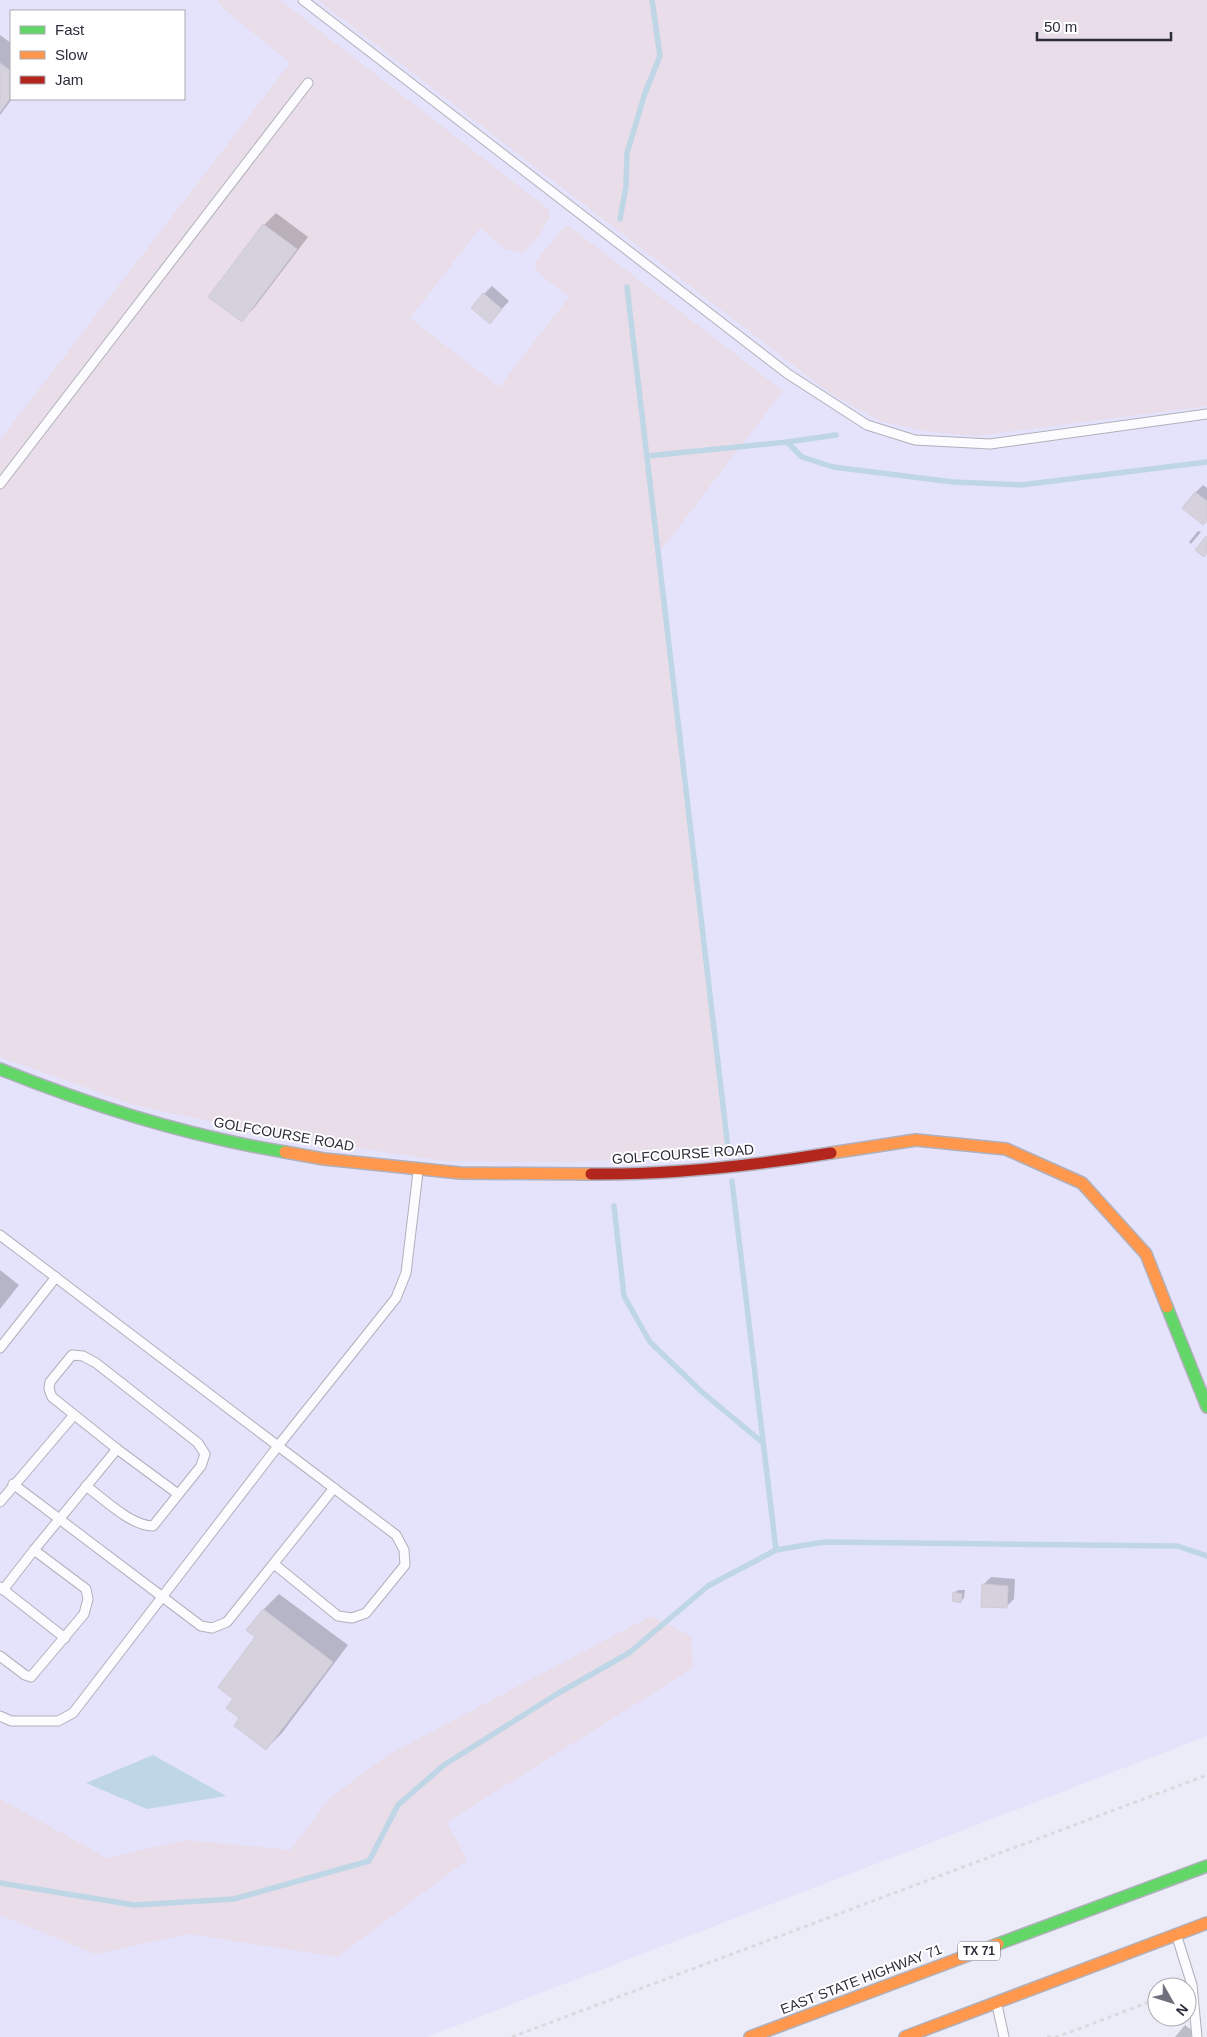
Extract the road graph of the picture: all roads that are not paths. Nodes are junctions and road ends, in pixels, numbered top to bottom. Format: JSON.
{"nodes":[{"id":1,"x":303,"y":0,"type":"edge"},
{"id":2,"x":308,"y":83,"type":"dead end"},
{"id":3,"x":1207,"y":414,"type":"edge"},
{"id":4,"x":0,"y":484,"type":"edge"},
{"id":5,"x":0,"y":1069,"type":"edge"},
{"id":6,"x":418,"y":1169,"type":"junction"},
{"id":7,"x":0,"y":1234,"type":"edge"},
{"id":8,"x":56,"y":1277,"type":"junction"},
{"id":9,"x":0,"y":1348,"type":"edge"},
{"id":10,"x":1207,"y":1407,"type":"edge"},
{"id":11,"x":74,"y":1415,"type":"junction"},
{"id":12,"x":278,"y":1446,"type":"junction"},
{"id":13,"x":117,"y":1449,"type":"junction"},
{"id":14,"x":13,"y":1484,"type":"junction"},
{"id":15,"x":86,"y":1486,"type":"junction"},
{"id":16,"x":334,"y":1488,"type":"junction"},
{"id":17,"x":178,"y":1494,"type":"junction"},
{"id":18,"x":0,"y":1502,"type":"edge"},
{"id":19,"x":59,"y":1519,"type":"junction"},
{"id":20,"x":34,"y":1550,"type":"junction"},
{"id":21,"x":274,"y":1564,"type":"junction"},
{"id":22,"x":2,"y":1588,"type":"edge"},
{"id":23,"x":162,"y":1597,"type":"junction"},
{"id":24,"x":64,"y":1638,"type":"junction"},
{"id":25,"x":0,"y":1656,"type":"edge"},
{"id":26,"x":0,"y":1716,"type":"edge"},
{"id":27,"x":1207,"y":1866,"type":"edge"},
{"id":28,"x":1207,"y":1923,"type":"edge"},
{"id":29,"x":1177,"y":1934,"type":"junction"},
{"id":30,"x":996,"y":2003,"type":"junction"},
{"id":31,"x":750,"y":2037,"type":"edge"},
{"id":32,"x":905,"y":2037,"type":"edge"},
{"id":33,"x":1004,"y":2037,"type":"edge"},
{"id":34,"x":1197,"y":2037,"type":"edge"}],
"edges":[{"from":1,"to":3,"type":"lane"},
{"from":2,"to":4,"type":"lane"},
{"from":5,"to":6,"type":"main road","name":"GOLFCOURSE ROAD"},
{"from":6,"to":10,"type":"main road","name":"GOLFCOURSE ROAD"},
{"from":6,"to":12,"type":"lane"},
{"from":7,"to":8,"type":"lane"},
{"from":8,"to":9,"type":"lane"},
{"from":8,"to":12,"type":"lane"},
{"from":11,"to":13,"type":"lane"},
{"from":11,"to":14,"type":"lane"},
{"from":11,"to":17,"type":"lane"},
{"from":12,"to":16,"type":"lane"},
{"from":12,"to":23,"type":"lane"},
{"from":13,"to":15,"type":"lane"},
{"from":13,"to":17,"type":"lane"},
{"from":14,"to":18,"type":"lane"},
{"from":14,"to":19,"type":"lane"},
{"from":15,"to":17,"type":"lane"},
{"from":15,"to":19,"type":"lane"},
{"from":16,"to":21,"type":"lane"},
{"from":16,"to":21,"type":"lane"},
{"from":19,"to":20,"type":"lane"},
{"from":19,"to":23,"type":"lane"},
{"from":20,"to":22,"type":"lane"},
{"from":20,"to":24,"type":"lane"},
{"from":21,"to":23,"type":"lane"},
{"from":22,"to":24,"type":"lane"},
{"from":23,"to":26,"type":"lane"},
{"from":24,"to":25,"type":"lane"},
{"from":27,"to":31,"type":"main road","name":"EAST STATE HIGHWAY 71","number":"TX 71"},
{"from":28,"to":29,"type":"main road"},
{"from":29,"to":30,"type":"main road"},
{"from":29,"to":34,"type":"lane"},
{"from":30,"to":32,"type":"main road"},
{"from":30,"to":33,"type":"lane"}]}
